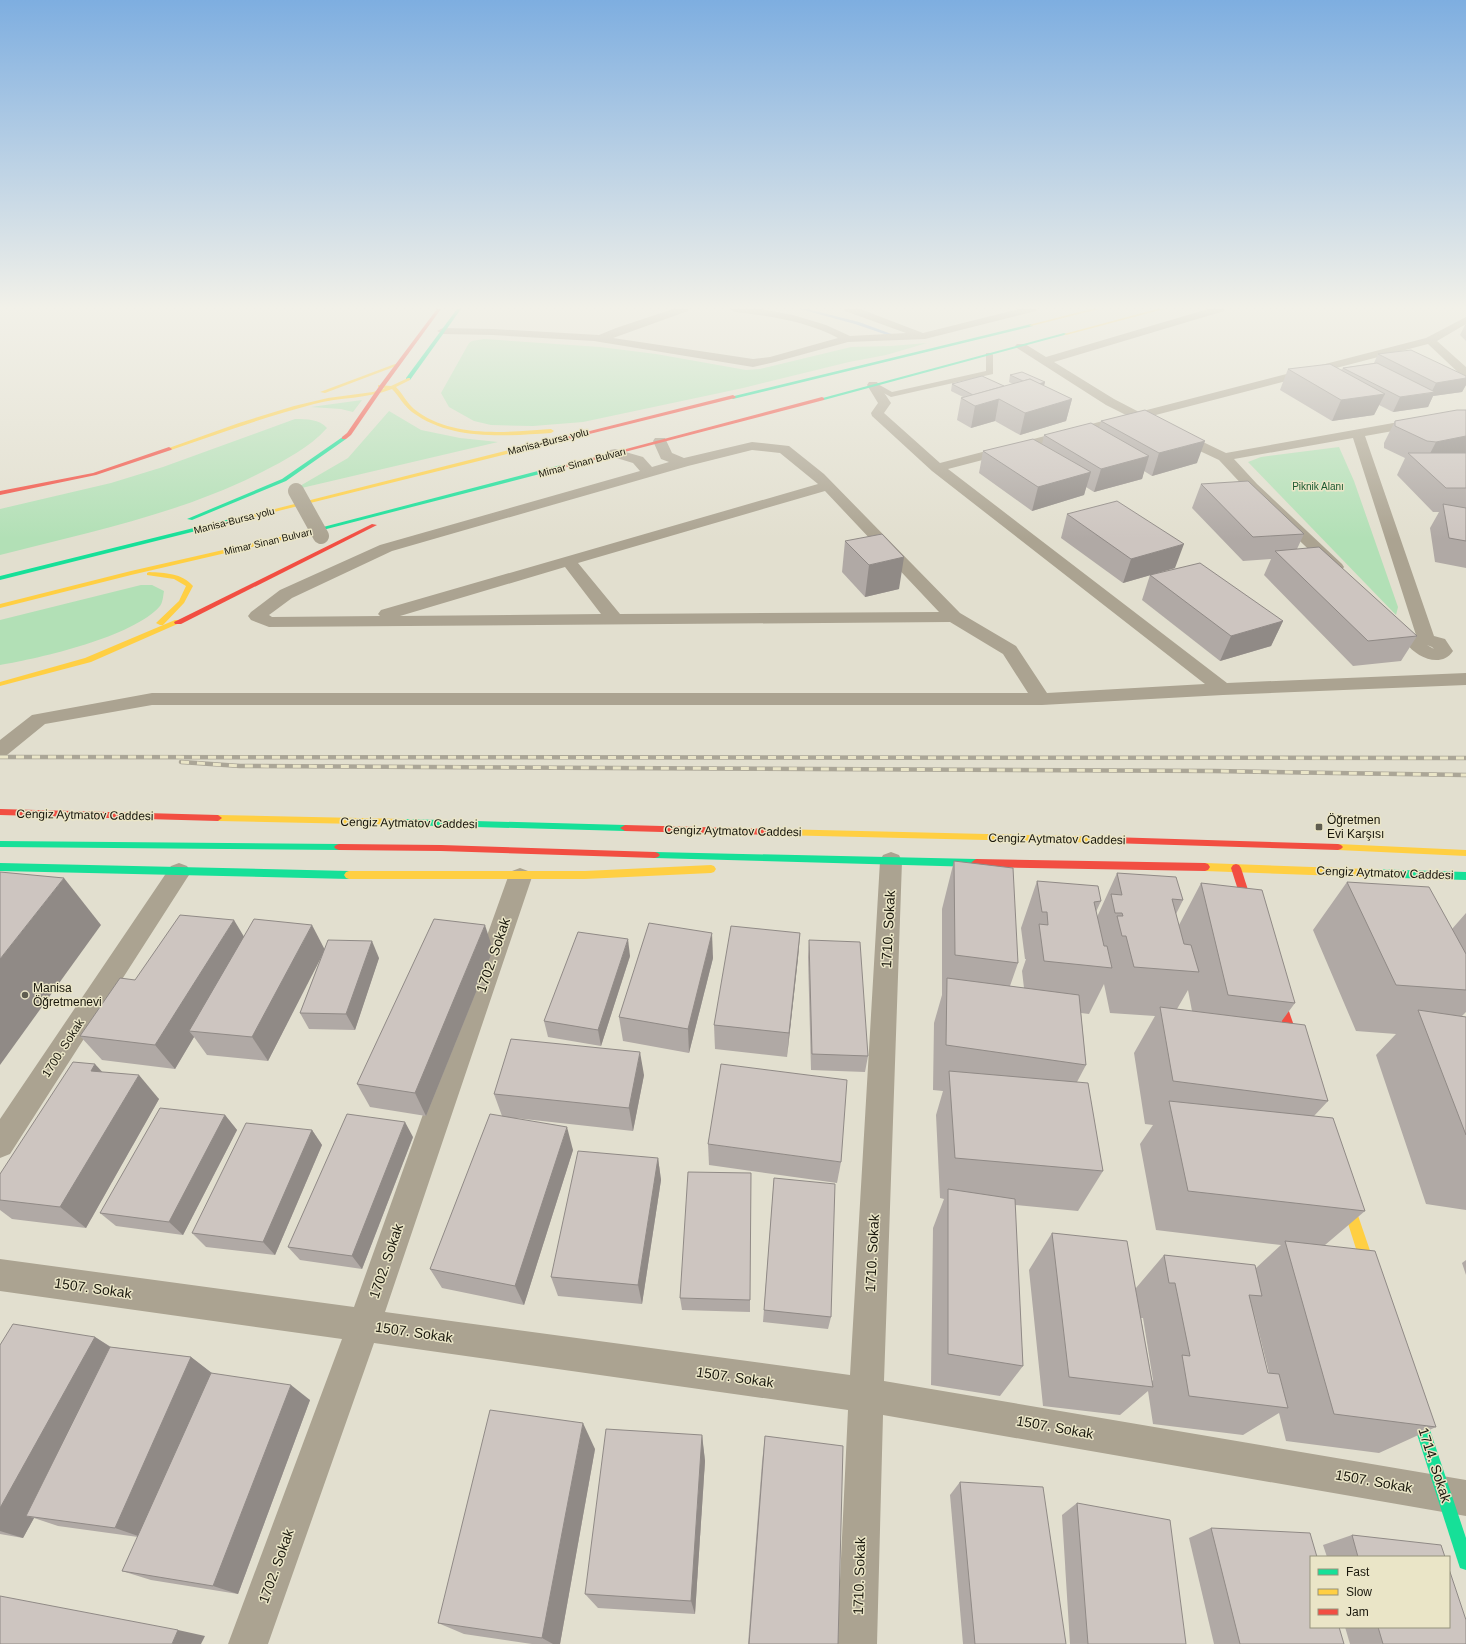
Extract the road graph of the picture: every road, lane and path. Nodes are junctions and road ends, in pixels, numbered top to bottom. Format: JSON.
{"nodes":[{"id":1,"x":873,"y":385,"type":"edge"},
{"id":2,"x":339,"y":386,"type":"edge"},
{"id":3,"x":382,"y":386,"type":"junction"},
{"id":4,"x":398,"y":386,"type":"edge"},
{"id":5,"x":406,"y":386,"type":"edge"},
{"id":6,"x":778,"y":386,"type":"edge"},
{"id":7,"x":870,"y":386,"type":"edge"},
{"id":8,"x":874,"y":386,"type":"edge"},
{"id":9,"x":931,"y":386,"type":"edge"},
{"id":10,"x":1084,"y":386,"type":"edge"},
{"id":11,"x":1254,"y":386,"type":"edge"},
{"id":12,"x":394,"y":388,"type":"junction"},
{"id":13,"x":376,"y":394,"type":"junction"},
{"id":14,"x":402,"y":398,"type":"junction"},
{"id":15,"x":319,"y":411,"type":"dead end"},
{"id":16,"x":1466,"y":414,"type":"edge"},
{"id":17,"x":1137,"y":416,"type":"junction"},
{"id":18,"x":347,"y":418,"type":"dead end"},
{"id":19,"x":256,"y":420,"type":"junction"},
{"id":20,"x":636,"y":420,"type":"junction"},
{"id":21,"x":350,"y":434,"type":"junction"},
{"id":22,"x":1358,"y":434,"type":"junction"},
{"id":23,"x":660,"y":441,"type":"junction"},
{"id":24,"x":615,"y":453,"type":"junction"},
{"id":25,"x":1224,"y":457,"type":"junction"},
{"id":26,"x":683,"y":463,"type":"junction"},
{"id":27,"x":937,"y":468,"type":"junction"},
{"id":28,"x":649,"y":472,"type":"junction"},
{"id":29,"x":827,"y":486,"type":"junction"},
{"id":30,"x":296,"y":491,"type":"dead end"},
{"id":31,"x":0,"y":493,"type":"edge"},
{"id":32,"x":426,"y":502,"type":"junction"},
{"id":33,"x":321,"y":536,"type":"dead end"},
{"id":34,"x":568,"y":561,"type":"junction"},
{"id":35,"x":47,"y":567,"type":"junction"},
{"id":36,"x":131,"y":573,"type":"junction"},
{"id":37,"x":0,"y":578,"type":"edge"},
{"id":38,"x":1348,"y":578,"type":"edge"},
{"id":39,"x":0,"y":606,"type":"edge"},
{"id":40,"x":954,"y":617,"type":"junction"},
{"id":41,"x":615,"y":620,"type":"junction"},
{"id":42,"x":362,"y":622,"type":"junction"},
{"id":43,"x":124,"y":646,"type":"junction"},
{"id":44,"x":1466,"y":678,"type":"edge"},
{"id":45,"x":0,"y":684,"type":"edge"},
{"id":46,"x":1223,"y":689,"type":"junction"},
{"id":47,"x":1042,"y":699,"type":"junction"},
{"id":48,"x":0,"y":750,"type":"edge"},
{"id":49,"x":0,"y":812,"type":"edge"},
{"id":50,"x":0,"y":844,"type":"edge"},
{"id":51,"x":1466,"y":852,"type":"edge"},
{"id":52,"x":812,"y":860,"type":"junction"},
{"id":53,"x":891,"y":861,"type":"junction"},
{"id":54,"x":735,"y":866,"type":"dead end"},
{"id":55,"x":0,"y":867,"type":"edge"},
{"id":56,"x":719,"y":868,"type":"dead end"},
{"id":57,"x":1236,"y":868,"type":"junction"},
{"id":58,"x":179,"y":872,"type":"junction"},
{"id":59,"x":1466,"y":876,"type":"edge"},
{"id":60,"x":520,"y":877,"type":"junction"},
{"id":61,"x":1253,"y":921,"type":"edge"},
{"id":62,"x":1273,"y":981,"type":"edge"},
{"id":63,"x":1301,"y":1064,"type":"edge"},
{"id":64,"x":0,"y":1144,"type":"edge"},
{"id":65,"x":1341,"y":1184,"type":"edge"},
{"id":66,"x":0,"y":1275,"type":"edge"},
{"id":67,"x":1374,"y":1282,"type":"edge"},
{"id":68,"x":364,"y":1325,"type":"junction"},
{"id":69,"x":866,"y":1395,"type":"junction"},
{"id":70,"x":1412,"y":1396,"type":"edge"},
{"id":71,"x":1455,"y":1496,"type":"edge"},
{"id":72,"x":1466,"y":1562,"type":"edge"},
{"id":73,"x":248,"y":1644,"type":"edge"},
{"id":74,"x":857,"y":1644,"type":"edge"}],
"edges":[{"from":1,"to":27,"type":"street"},
{"from":2,"to":19,"type":"main road"},
{"from":3,"to":12,"type":"main road"},
{"from":3,"to":13,"type":"main road"},
{"from":3,"to":19,"type":"main road"},
{"from":4,"to":12,"type":"main road"},
{"from":5,"to":14,"type":"main road"},
{"from":6,"to":20,"type":"main road","name":"Manisa-Bursa yolu"},
{"from":7,"to":23,"type":"main road","name":"Mimar Sinan Bulvarı"},
{"from":8,"to":9,"type":"lane"},
{"from":10,"to":17,"type":"street"},
{"from":11,"to":17,"type":"street"},
{"from":12,"to":13,"type":"main road"},
{"from":12,"to":14,"type":"main road"},
{"from":13,"to":19,"type":"main road"},
{"from":13,"to":21,"type":"main road"},
{"from":14,"to":20,"type":"main road"},
{"from":15,"to":19,"type":"main road"},
{"from":16,"to":22,"type":"street"},
{"from":17,"to":25,"type":"street"},
{"from":17,"to":27,"type":"street"},
{"from":18,"to":21,"type":"main road"},
{"from":19,"to":31,"type":"main road"},
{"from":20,"to":35,"type":"main road","name":"Manisa-Bursa yolu"},
{"from":21,"to":35,"type":"main road"},
{"from":22,"to":25,"type":"street"},
{"from":22,"to":44,"type":"street"},
{"from":23,"to":24,"type":"main road","name":"Mimar Sinan Bulvarı"},
{"from":23,"to":26,"type":"street"},
{"from":24,"to":28,"type":"street"},
{"from":24,"to":32,"type":"main road","name":"Mimar Sinan Bulvarı"},
{"from":25,"to":38,"type":"street"},
{"from":26,"to":28,"type":"street"},
{"from":26,"to":29,"type":"street"},
{"from":27,"to":46,"type":"street"},
{"from":28,"to":42,"type":"street"},
{"from":29,"to":34,"type":"street"},
{"from":29,"to":40,"type":"street"},
{"from":30,"to":33,"type":"street","bridge":true},
{"from":32,"to":36,"type":"main road","name":"Mimar Sinan Bulvarı"},
{"from":32,"to":43,"type":"main road"},
{"from":34,"to":41,"type":"street"},
{"from":34,"to":42,"type":"street"},
{"from":35,"to":37,"type":"main road","name":"Manisa-Bursa yolu"},
{"from":36,"to":39,"type":"main road","name":"Mimar Sinan Bulvarı"},
{"from":36,"to":43,"type":"main road"},
{"from":40,"to":41,"type":"street"},
{"from":40,"to":47,"type":"street"},
{"from":41,"to":42,"type":"street"},
{"from":43,"to":45,"type":"main road"},
{"from":44,"to":46,"type":"street"},
{"from":46,"to":47,"type":"street"},
{"from":47,"to":48,"type":"street"},
{"from":49,"to":51,"type":"main road","name":"Cengiz Aytmatov Caddesi"},
{"from":50,"to":52,"type":"main road","name":"Cengiz Aytmatov Caddesi"},
{"from":52,"to":53,"type":"main road","name":"Cengiz Aytmatov Caddesi"},
{"from":52,"to":54,"type":"main road"},
{"from":53,"to":57,"type":"main road","name":"Cengiz Aytmatov Caddesi"},
{"from":53,"to":69,"type":"street","name":"1710. Sokak"},
{"from":55,"to":58,"type":"main road"},
{"from":56,"to":60,"type":"main road"},
{"from":57,"to":59,"type":"main road","name":"Cengiz Aytmatov Caddesi"},
{"from":57,"to":61,"type":"main road"},
{"from":58,"to":60,"type":"main road"},
{"from":58,"to":64,"type":"street","name":"1700. Sokak"},
{"from":60,"to":68,"type":"street","name":"1702. Sokak"},
{"from":62,"to":63,"type":"main road"},
{"from":65,"to":67,"type":"main road"},
{"from":66,"to":68,"type":"street","name":"1507. Sokak"},
{"from":68,"to":69,"type":"street","name":"1507. Sokak"},
{"from":68,"to":73,"type":"street","name":"1702. Sokak"},
{"from":69,"to":71,"type":"street","name":"1507. Sokak"},
{"from":69,"to":74,"type":"street","name":"1710. Sokak"},
{"from":70,"to":71,"type":"main road","name":"1714. Sokak"},
{"from":71,"to":72,"type":"main road","name":"1714. Sokak"}]}
